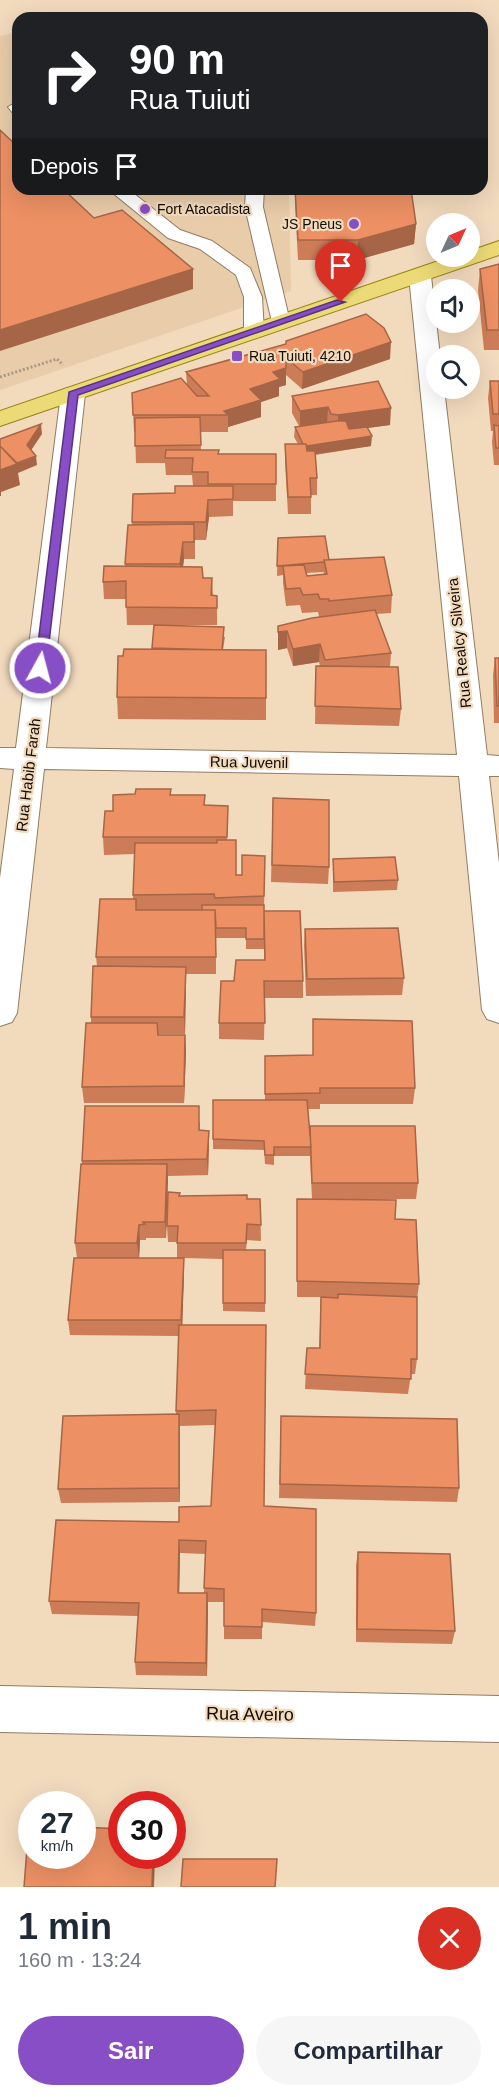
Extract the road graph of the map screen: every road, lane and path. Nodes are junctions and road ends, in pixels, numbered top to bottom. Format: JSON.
{"nodes":[{"id":1,"x":125,"y":195,"type":"edge"},
{"id":2,"x":255,"y":195,"type":"edge"},
{"id":3,"x":499,"y":248,"type":"edge"},
{"id":4,"x":420,"y":276,"type":"junction"},
{"id":5,"x":282,"y":322,"type":"junction"},
{"id":6,"x":254,"y":332,"type":"junction"},
{"id":7,"x":53,"y":369,"type":"dead end"},
{"id":8,"x":0,"y":377,"type":"edge"},
{"id":9,"x":73,"y":394,"type":"junction"},
{"id":10,"x":0,"y":419,"type":"edge"},
{"id":11,"x":0,"y":758,"type":"edge"},
{"id":12,"x":30,"y":759,"type":"junction"},
{"id":13,"x":486,"y":766,"type":"edge"},
{"id":14,"x":499,"y":1010,"type":"edge"},
{"id":15,"x":0,"y":1013,"type":"edge"},
{"id":16,"x":0,"y":1709,"type":"edge"},
{"id":17,"x":499,"y":1719,"type":"edge"}],
"edges":[{"from":1,"to":6,"type":"lane"},
{"from":2,"to":5,"type":"lane"},
{"from":3,"to":4,"type":"main road"},
{"from":4,"to":5,"type":"main road"},
{"from":4,"to":13,"type":"street","name":"Rua Realcy Silveira"},
{"from":5,"to":6,"type":"main road"},
{"from":6,"to":9,"type":"main road"},
{"from":7,"to":8,"type":"path"},
{"from":9,"to":10,"type":"main road"},
{"from":9,"to":12,"type":"street","name":"Rua Habib Farah"},
{"from":11,"to":12,"type":"street","name":"Rua Juvenil"},
{"from":12,"to":13,"type":"street","name":"Rua Juvenil"},
{"from":12,"to":15,"type":"street","name":"Rua Habib Farah"},
{"from":13,"to":14,"type":"street","name":"Rua Realcy Silveira"},
{"from":16,"to":17,"type":"street","name":"Rua Aveiro"}]}
